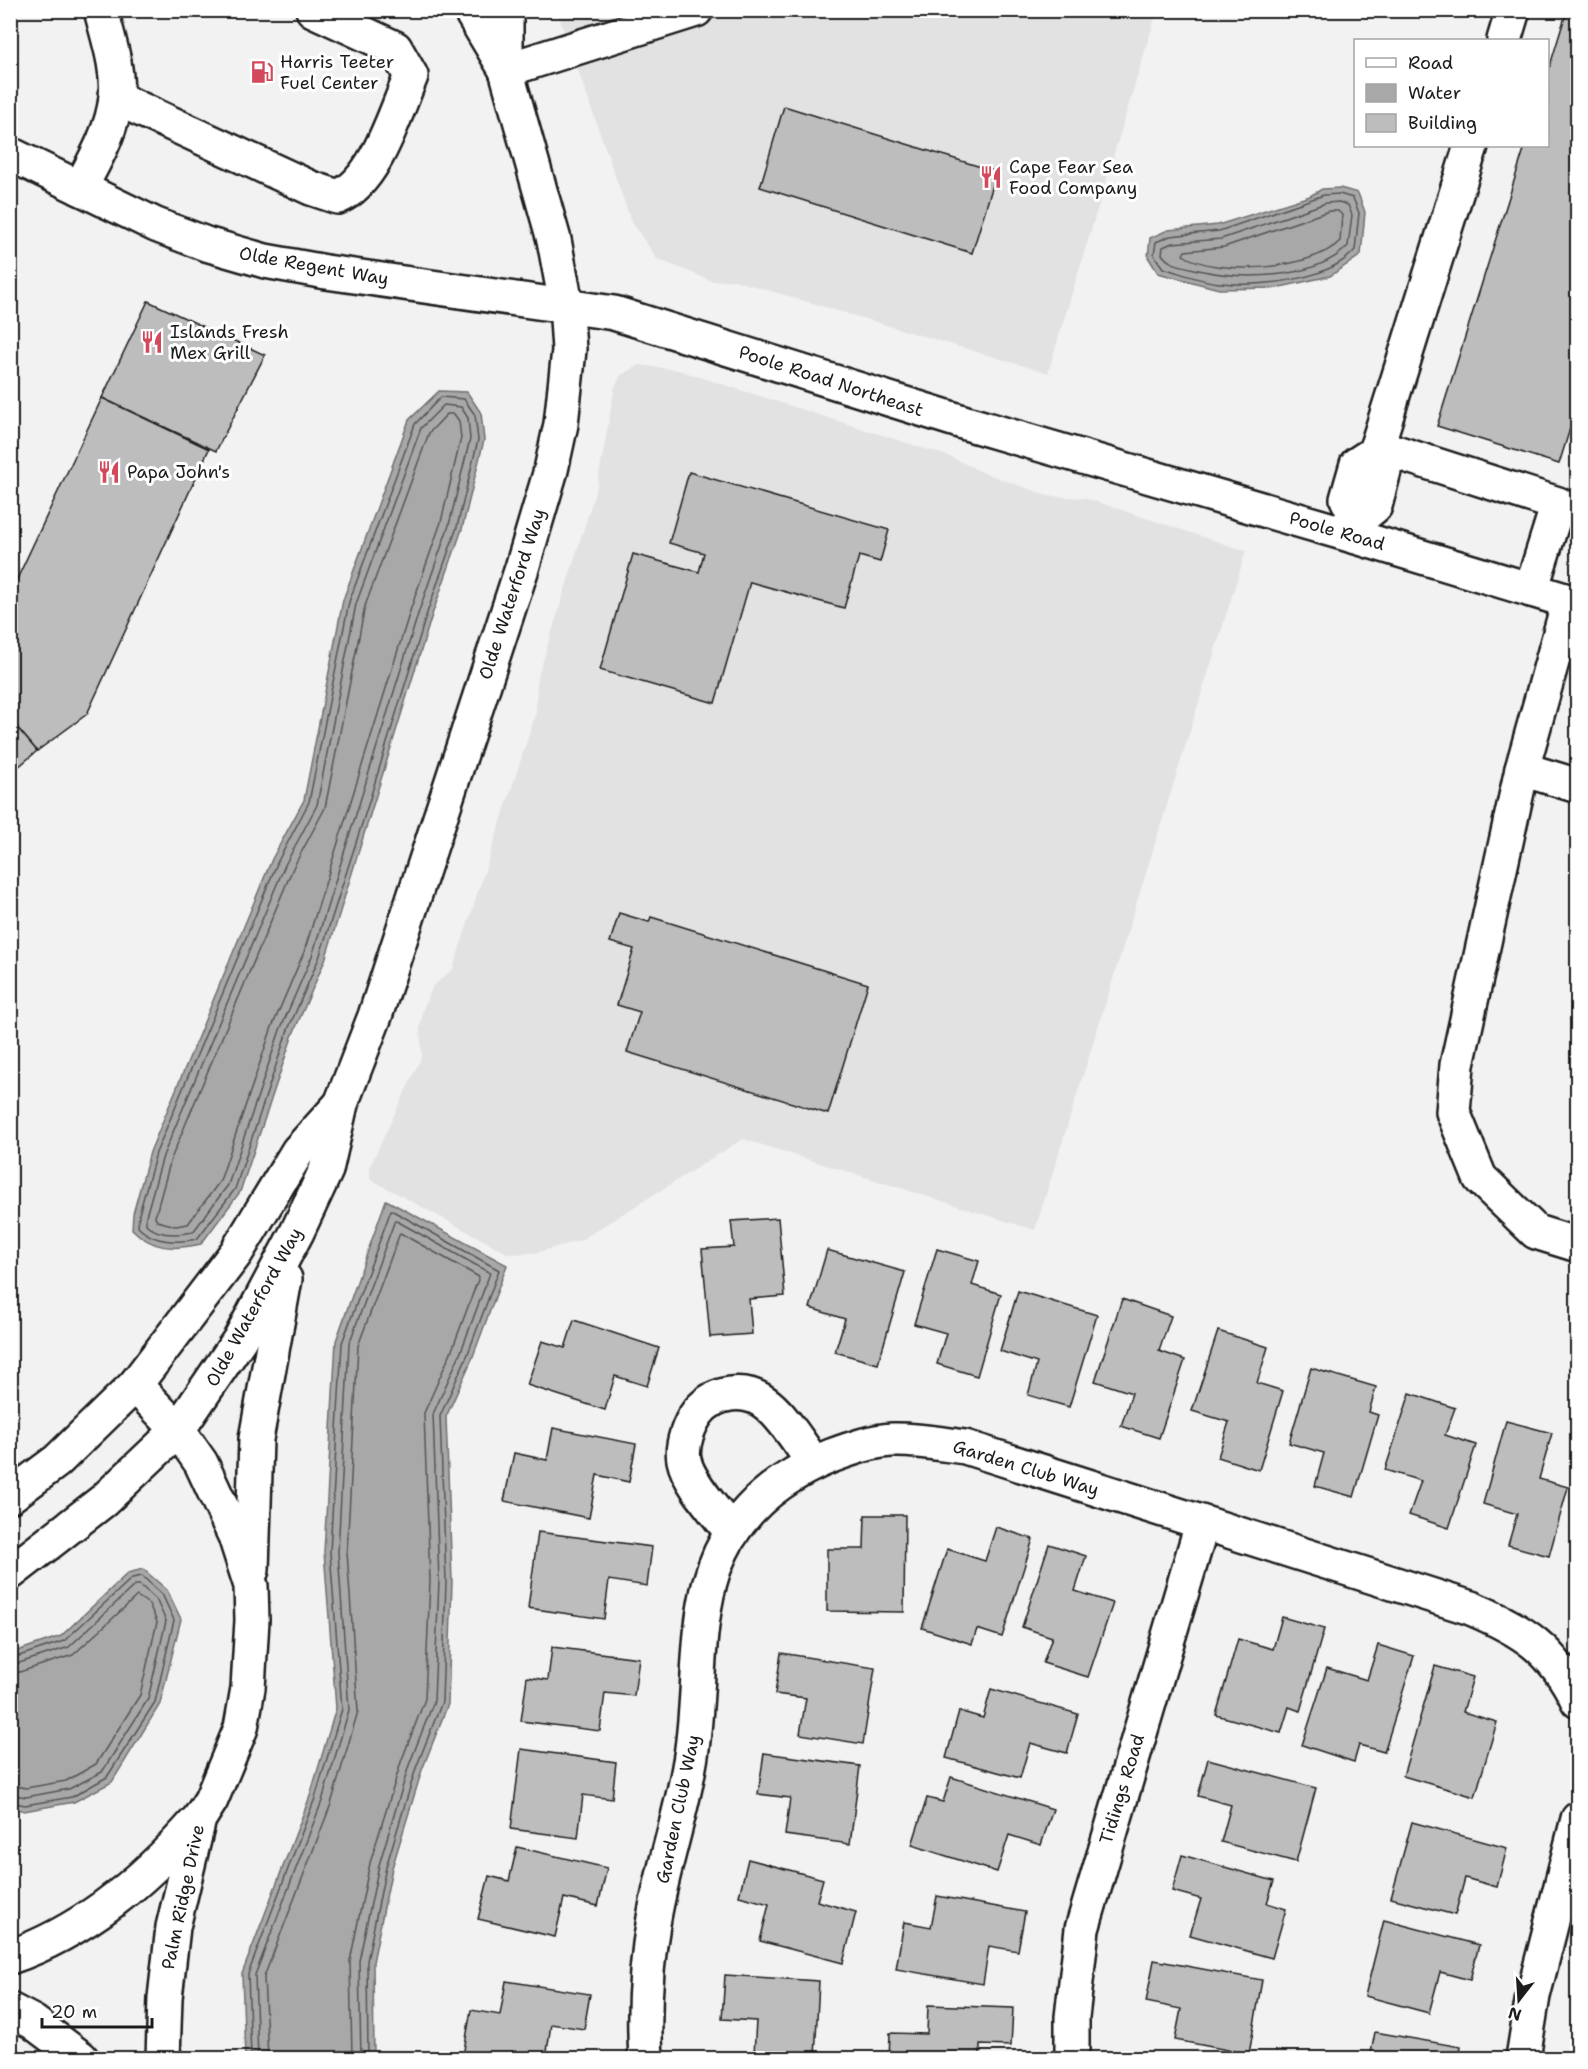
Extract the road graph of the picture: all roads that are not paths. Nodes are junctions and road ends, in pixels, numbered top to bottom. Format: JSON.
{"nodes":[{"id":1,"x":101,"y":10,"type":"edge"},
{"id":2,"x":313,"y":10,"type":"edge"},
{"id":3,"x":470,"y":10,"type":"edge"},
{"id":4,"x":506,"y":10,"type":"edge"},
{"id":5,"x":696,"y":10,"type":"edge"},
{"id":6,"x":1513,"y":10,"type":"edge"},
{"id":7,"x":1504,"y":39,"type":"edge"},
{"id":8,"x":506,"y":70,"type":"junction"},
{"id":9,"x":116,"y":98,"type":"junction"},
{"id":10,"x":1471,"y":147,"type":"edge"},
{"id":11,"x":10,"y":154,"type":"edge"},
{"id":12,"x":80,"y":188,"type":"junction"},
{"id":13,"x":566,"y":304,"type":"junction"},
{"id":14,"x":1375,"y":449,"type":"junction"},
{"id":15,"x":1096,"y":462,"type":"joint"},
{"id":16,"x":1568,"y":498,"type":"edge"},
{"id":17,"x":1355,"y":528,"type":"junction"},
{"id":18,"x":1531,"y":590,"type":"junction"},
{"id":19,"x":1573,"y":603,"type":"edge"},
{"id":20,"x":1522,"y":769,"type":"junction"},
{"id":21,"x":1578,"y":786,"type":"edge"},
{"id":22,"x":341,"y":1104,"type":"junction"},
{"id":23,"x":297,"y":1232,"type":"junction"},
{"id":24,"x":1578,"y":1245,"type":"edge"},
{"id":25,"x":135,"y":1385,"type":"junction"},
{"id":26,"x":178,"y":1430,"type":"junction"},
{"id":27,"x":814,"y":1463,"type":"junction"},
{"id":28,"x":10,"y":1496,"type":"edge"},
{"id":29,"x":1202,"y":1524,"type":"junction"},
{"id":30,"x":732,"y":1533,"type":"junction"},
{"id":31,"x":10,"y":1573,"type":"edge"},
{"id":32,"x":251,"y":1586,"type":"junction"},
{"id":33,"x":1574,"y":1685,"type":"edge"},
{"id":34,"x":1578,"y":1819,"type":"edge"},
{"id":35,"x":199,"y":1820,"type":"junction"},
{"id":36,"x":10,"y":1957,"type":"edge"},
{"id":37,"x":10,"y":2010,"type":"edge"},
{"id":38,"x":81,"y":2058,"type":"edge"},
{"id":39,"x":163,"y":2058,"type":"edge"},
{"id":40,"x":646,"y":2058,"type":"edge"},
{"id":41,"x":1072,"y":2058,"type":"edge"},
{"id":42,"x":1523,"y":2058,"type":"edge"}],
"edges":[{"from":1,"to":9,"type":"street"},
{"from":2,"to":9,"type":"street"},
{"from":3,"to":8,"type":"street","name":"Olde Waterford Way"},
{"from":4,"to":8,"type":"street","name":"Olde Waterford Way"},
{"from":5,"to":8,"type":"street"},
{"from":6,"to":7,"type":"street"},
{"from":8,"to":13,"type":"street","name":"Olde Waterford Way"},
{"from":9,"to":12,"type":"street"},
{"from":10,"to":14,"type":"street"},
{"from":11,"to":12,"type":"street","name":"Olde Regent Way"},
{"from":12,"to":13,"type":"street","name":"Olde Regent Way"},
{"from":13,"to":15,"type":"street","name":"Poole Road Northeast"},
{"from":13,"to":22,"type":"street","name":"Olde Waterford Way"},
{"from":14,"to":16,"type":"street"},
{"from":14,"to":17,"type":"street"},
{"from":15,"to":17,"type":"street","name":"Poole Road"},
{"from":16,"to":18,"type":"street"},
{"from":17,"to":18,"type":"street","name":"Poole Road"},
{"from":18,"to":19,"type":"street","name":"Poole Road"},
{"from":19,"to":20,"type":"street"},
{"from":20,"to":21,"type":"street"},
{"from":20,"to":24,"type":"street"},
{"from":22,"to":23,"type":"street","name":"Olde Waterford Way"},
{"from":22,"to":25,"type":"street","name":"Olde Waterford Way"},
{"from":23,"to":26,"type":"street","name":"Olde Waterford Way"},
{"from":23,"to":32,"type":"street"},
{"from":25,"to":26,"type":"street","name":"Palm Ridge Drive"},
{"from":25,"to":28,"type":"street","name":"Olde Waterford Way"},
{"from":26,"to":31,"type":"street","name":"Olde Waterford Way"},
{"from":26,"to":32,"type":"street","name":"Palm Ridge Drive"},
{"from":27,"to":29,"type":"street","name":"Garden Club Way"},
{"from":27,"to":30,"type":"street","name":"Garden Club Way"},
{"from":27,"to":30,"type":"street"},
{"from":29,"to":33,"type":"street","name":"Garden Club Way"},
{"from":29,"to":41,"type":"street","name":"Tidings Road"},
{"from":30,"to":40,"type":"street","name":"Garden Club Way"},
{"from":32,"to":35,"type":"street","name":"Palm Ridge Drive"},
{"from":34,"to":42,"type":"street"},
{"from":35,"to":36,"type":"street"},
{"from":35,"to":39,"type":"street","name":"Palm Ridge Drive"},
{"from":37,"to":38,"type":"street"}]}
